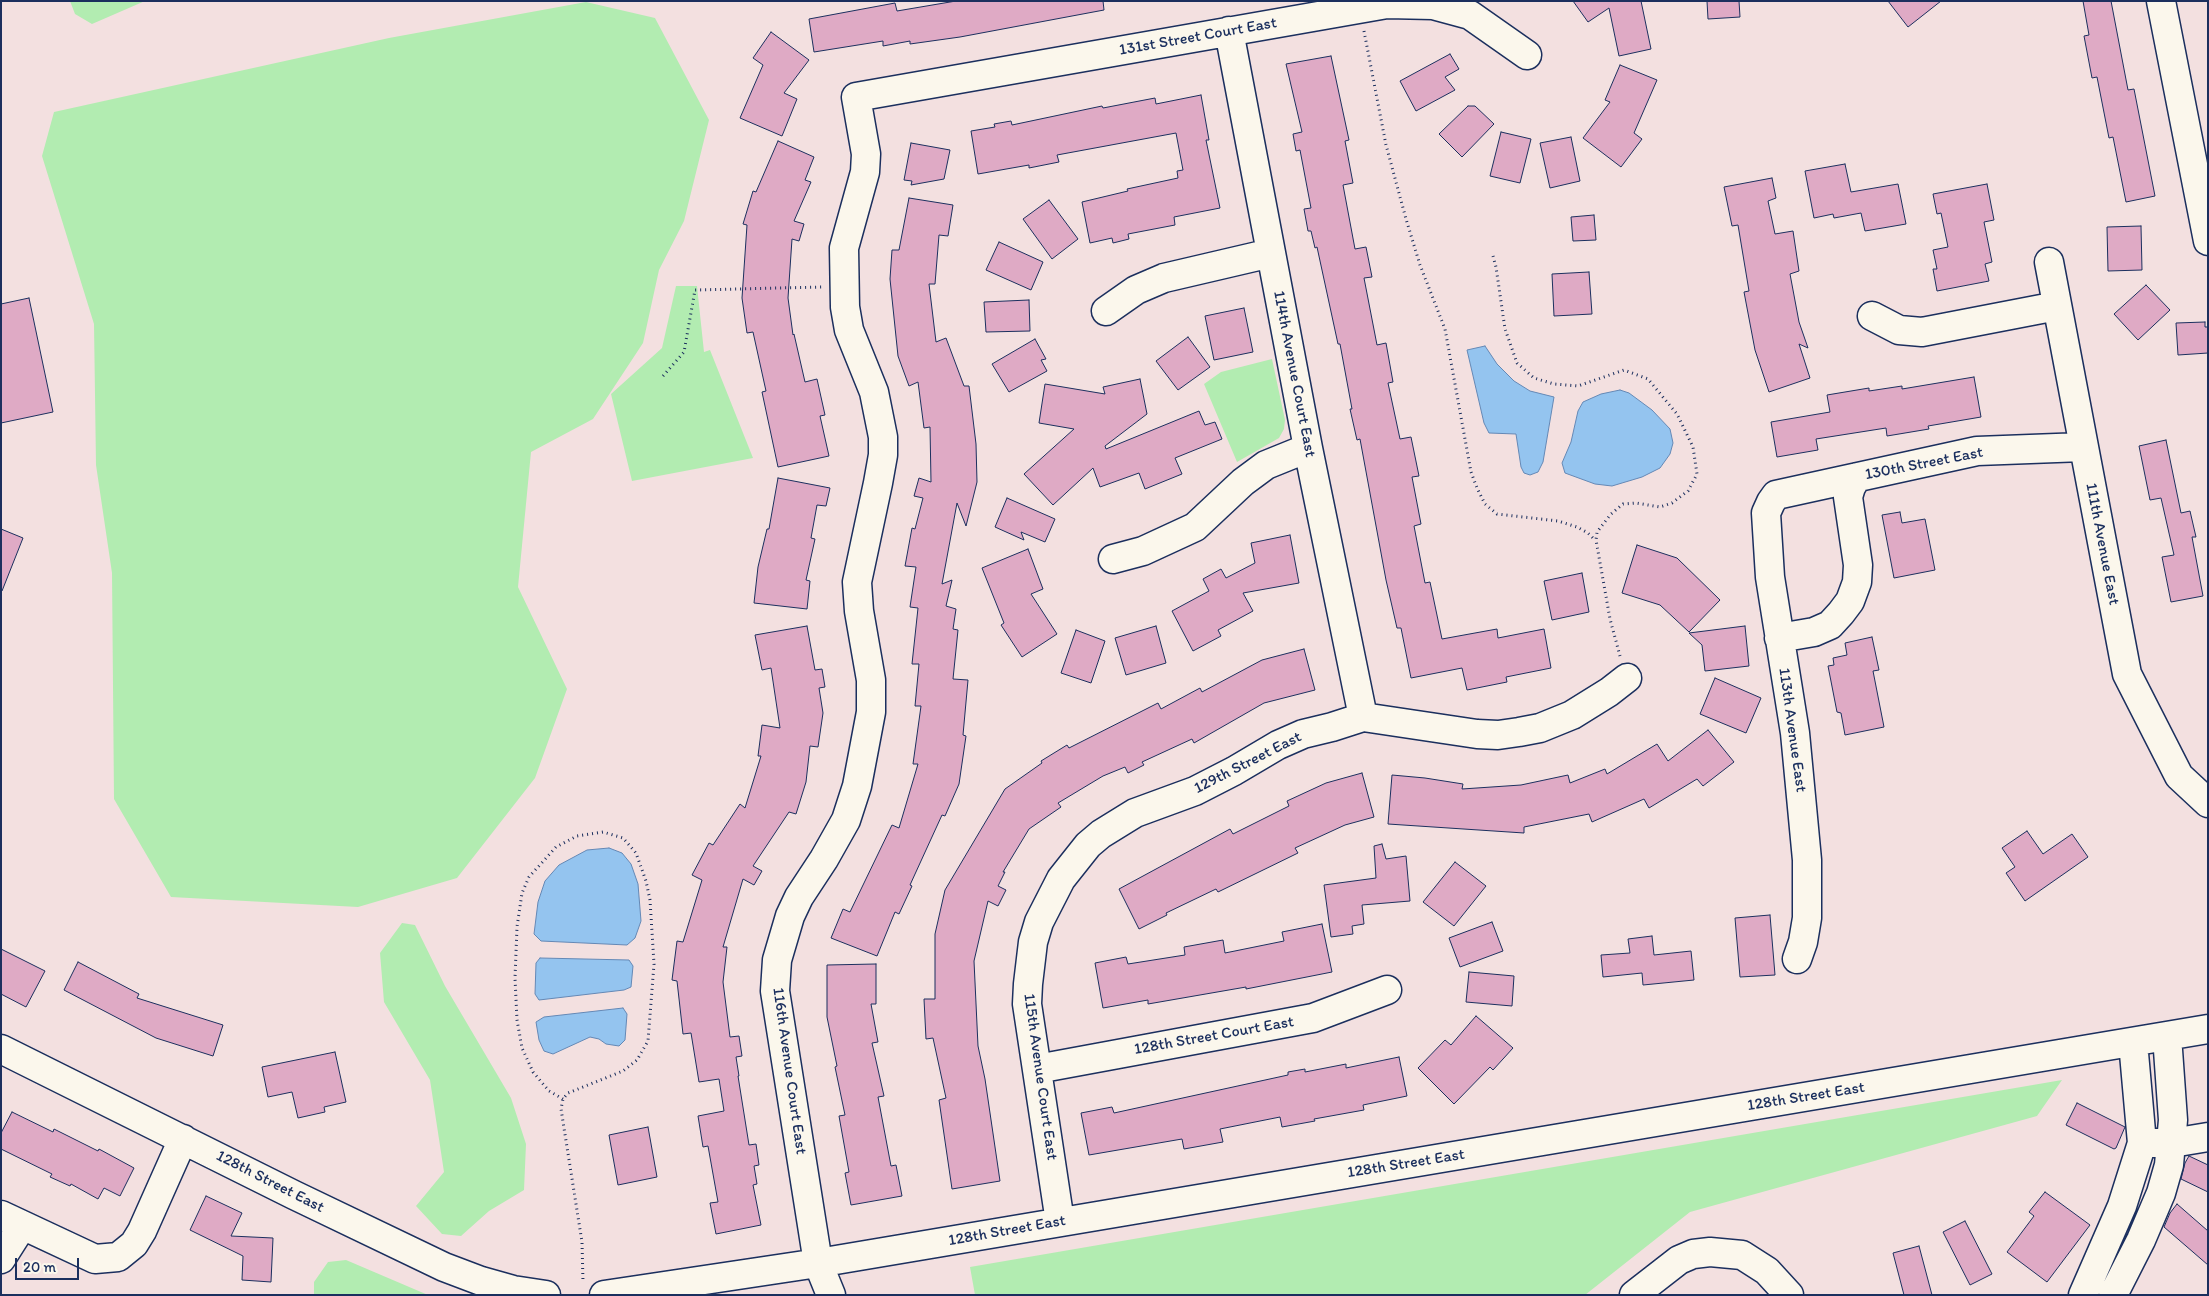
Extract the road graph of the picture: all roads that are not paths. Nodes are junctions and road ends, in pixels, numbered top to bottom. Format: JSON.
{"nodes":[{"id":1,"x":2161,"y":1,"type":"edge"},
{"id":2,"x":1229,"y":31,"type":"junction"},
{"id":3,"x":1527,"y":55,"type":"dead end"},
{"id":4,"x":856,"y":97,"type":"joint"},
{"id":5,"x":2208,"y":241,"type":"edge"},
{"id":6,"x":1271,"y":253,"type":"junction"},
{"id":7,"x":2049,"y":262,"type":"dead end"},
{"id":8,"x":2057,"y":306,"type":"junction"},
{"id":9,"x":1106,"y":311,"type":"dead end"},
{"id":10,"x":1872,"y":316,"type":"dead end"},
{"id":11,"x":2083,"y":447,"type":"junction"},
{"id":12,"x":1308,"y":448,"type":"junction"},
{"id":13,"x":1857,"y":477,"type":"junction"},
{"id":14,"x":1771,"y":502,"type":"joint"},
{"id":15,"x":1113,"y":559,"type":"dead end"},
{"id":16,"x":1780,"y":638,"type":"junction"},
{"id":17,"x":1627,"y":678,"type":"road end"},
{"id":18,"x":1362,"y":717,"type":"junction"},
{"id":19,"x":2208,"y":803,"type":"edge"},
{"id":20,"x":1061,"y":879,"type":"joint"},
{"id":21,"x":1797,"y":959,"type":"dead end"},
{"id":22,"x":1387,"y":990,"type":"dead end"},
{"id":23,"x":2208,"y":1029,"type":"edge"},
{"id":24,"x":2167,"y":1036,"type":"junction"},
{"id":25,"x":2133,"y":1042,"type":"junction"},
{"id":26,"x":1,"y":1050,"type":"edge"},
{"id":27,"x":1037,"y":1069,"type":"junction"},
{"id":28,"x":2208,"y":1137,"type":"edge"},
{"id":29,"x":183,"y":1139,"type":"junction"},
{"id":30,"x":2142,"y":1143,"type":"junction"},
{"id":31,"x":2172,"y":1143,"type":"junction"},
{"id":32,"x":12,"y":1220,"type":"edge"},
{"id":33,"x":1060,"y":1222,"type":"junction"},
{"id":34,"x":1,"y":1259,"type":"edge"},
{"id":35,"x":818,"y":1263,"type":"junction"},
{"id":36,"x":594,"y":1290,"type":"edge"},
{"id":37,"x":609,"y":1294,"type":"edge"},
{"id":38,"x":546,"y":1295,"type":"edge"},
{"id":39,"x":831,"y":1295,"type":"edge"},
{"id":40,"x":1634,"y":1295,"type":"edge"},
{"id":41,"x":1789,"y":1295,"type":"edge"},
{"id":42,"x":2083,"y":1295,"type":"edge"},
{"id":43,"x":2113,"y":1295,"type":"edge"}],
"edges":[{"from":1,"to":5,"type":"street"},
{"from":2,"to":3,"type":"street","name":"131st Street Court East"},
{"from":2,"to":4,"type":"street","name":"131st Street Court East"},
{"from":2,"to":6,"type":"street","name":"114th Avenue Court East"},
{"from":4,"to":35,"type":"street","name":"116th Avenue Court East"},
{"from":6,"to":9,"type":"street"},
{"from":6,"to":12,"type":"street","name":"114th Avenue Court East"},
{"from":7,"to":8,"type":"street","name":"111th Avenue East"},
{"from":8,"to":10,"type":"street"},
{"from":8,"to":11,"type":"street","name":"111th Avenue East"},
{"from":11,"to":13,"type":"street","name":"130th Street East"},
{"from":11,"to":19,"type":"street","name":"111th Avenue East"},
{"from":12,"to":15,"type":"street"},
{"from":12,"to":18,"type":"street","name":"114th Avenue Court East"},
{"from":13,"to":14,"type":"street","name":"130th Street East"},
{"from":13,"to":16,"type":"street"},
{"from":14,"to":16,"type":"street","name":"113th Avenue East"},
{"from":16,"to":21,"type":"street","name":"113th Avenue East"},
{"from":17,"to":18,"type":"street","name":"129th Street East"},
{"from":18,"to":20,"type":"street","name":"129th Street East"},
{"from":20,"to":27,"type":"street","name":"115th Avenue Court East"},
{"from":22,"to":27,"type":"street","name":"128th Street Court East"},
{"from":23,"to":24,"type":"street","name":"128th Street East"},
{"from":24,"to":25,"type":"street","name":"128th Street East"},
{"from":24,"to":31,"type":"street"},
{"from":25,"to":30,"type":"street"},
{"from":25,"to":33,"type":"street","name":"128th Street East"},
{"from":26,"to":29,"type":"street","name":"128th Street East"},
{"from":27,"to":33,"type":"street","name":"115th Avenue Court East"},
{"from":28,"to":31,"type":"street"},
{"from":29,"to":32,"type":"street"},
{"from":29,"to":38,"type":"street","name":"128th Street East"},
{"from":30,"to":31,"type":"street"},
{"from":30,"to":42,"type":"street"},
{"from":31,"to":43,"type":"street"},
{"from":32,"to":34,"type":"street"},
{"from":33,"to":35,"type":"street","name":"128th Street East"},
{"from":35,"to":37,"type":"street","name":"128th Street East"},
{"from":35,"to":39,"type":"street","name":"116th Avenue Court East"},
{"from":36,"to":37,"type":"street","name":"128th Street East"},
{"from":40,"to":41,"type":"street"}]}
